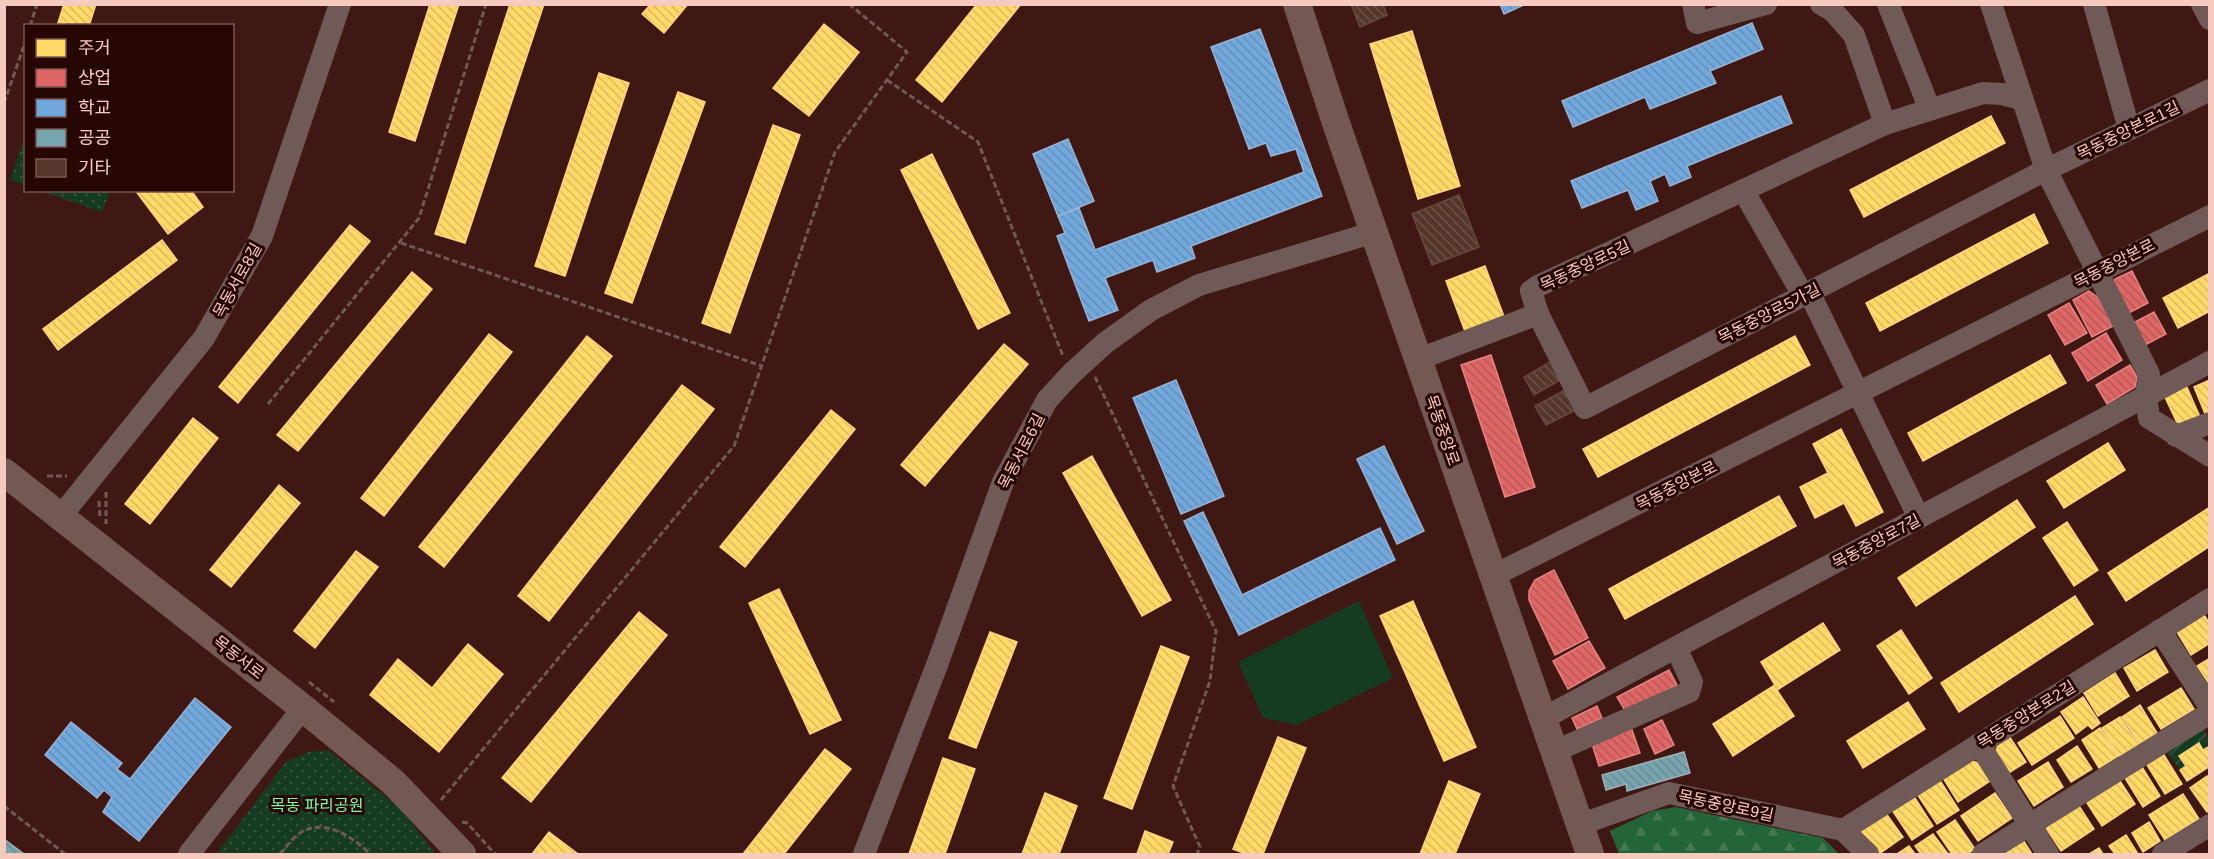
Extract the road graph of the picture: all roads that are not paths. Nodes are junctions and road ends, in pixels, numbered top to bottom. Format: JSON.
{"nodes":[{"id":1,"x":340,"y":4,"type":"edge"},
{"id":2,"x":1297,"y":4,"type":"edge"},
{"id":3,"x":1694,"y":4,"type":"edge"},
{"id":4,"x":1766,"y":4,"type":"edge"},
{"id":5,"x":1821,"y":4,"type":"edge"},
{"id":6,"x":1888,"y":4,"type":"edge"},
{"id":7,"x":1991,"y":4,"type":"edge"},
{"id":8,"x":2094,"y":4,"type":"edge"},
{"id":9,"x":2202,"y":4,"type":"edge"},
{"id":10,"x":2210,"y":19,"type":"edge"},
{"id":11,"x":2210,"y":90,"type":"edge"},
{"id":12,"x":2021,"y":99,"type":"junction"},
{"id":13,"x":1930,"y":110,"type":"junction"},
{"id":14,"x":1885,"y":124,"type":"junction"},
{"id":15,"x":2129,"y":129,"type":"junction"},
{"id":16,"x":2046,"y":170,"type":"junction"},
{"id":17,"x":1743,"y":190,"type":"junction"},
{"id":18,"x":2210,"y":216,"type":"edge"},
{"id":19,"x":1375,"y":232,"type":"junction"},
{"id":20,"x":2097,"y":272,"type":"junction"},
{"id":21,"x":1806,"y":294,"type":"junction"},
{"id":22,"x":1538,"y":314,"type":"junction"},
{"id":23,"x":1419,"y":359,"type":"junction"},
{"id":24,"x":2210,"y":362,"type":"edge"},
{"id":25,"x":1857,"y":392,"type":"junction"},
{"id":26,"x":2146,"y":396,"type":"junction"},
{"id":27,"x":2210,"y":423,"type":"edge"},
{"id":28,"x":2176,"y":436,"type":"junction"},
{"id":29,"x":2210,"y":456,"type":"edge"},
{"id":30,"x":4,"y":472,"type":"edge"},
{"id":31,"x":62,"y":516,"type":"junction"},
{"id":32,"x":1919,"y":518,"type":"junction"},
{"id":33,"x":1493,"y":576,"type":"junction"},
{"id":34,"x":2210,"y":599,"type":"edge"},
{"id":35,"x":2160,"y":630,"type":"junction"},
{"id":36,"x":1676,"y":648,"type":"junction"},
{"id":37,"x":305,"y":694,"type":"junction"},
{"id":38,"x":2210,"y":707,"type":"edge"},
{"id":39,"x":2210,"y":713,"type":"edge"},
{"id":40,"x":1542,"y":719,"type":"junction"},
{"id":41,"x":1979,"y":744,"type":"junction"},
{"id":42,"x":1553,"y":752,"type":"junction"},
{"id":43,"x":1579,"y":825,"type":"junction"},
{"id":44,"x":2030,"y":825,"type":"junction"},
{"id":45,"x":2210,"y":825,"type":"edge"},
{"id":46,"x":1843,"y":830,"type":"junction"},
{"id":47,"x":462,"y":842,"type":"edge"},
{"id":48,"x":189,"y":855,"type":"edge"},
{"id":49,"x":864,"y":855,"type":"edge"},
{"id":50,"x":1590,"y":855,"type":"edge"},
{"id":51,"x":1868,"y":855,"type":"edge"},
{"id":52,"x":1983,"y":855,"type":"edge"},
{"id":53,"x":2048,"y":855,"type":"edge"},
{"id":54,"x":2163,"y":855,"type":"edge"}],
"edges":[{"from":1,"to":31,"type":"street","name":"목동서로8길"},
{"from":2,"to":19,"type":"main road","name":"목동중앙로"},
{"from":3,"to":4,"type":"street"},
{"from":5,"to":14,"type":"street"},
{"from":6,"to":13,"type":"street"},
{"from":7,"to":12,"type":"street"},
{"from":8,"to":15,"type":"street"},
{"from":9,"to":10,"type":"street"},
{"from":11,"to":15,"type":"street","name":"목동중앙본로1길"},
{"from":12,"to":13,"type":"street","name":"목동중앙로5길"},
{"from":12,"to":16,"type":"street"},
{"from":13,"to":14,"type":"street","name":"목동중앙로5길"},
{"from":14,"to":17,"type":"street","name":"목동중앙로5길"},
{"from":15,"to":16,"type":"street","name":"목동중앙본로1길"},
{"from":16,"to":20,"type":"street"},
{"from":16,"to":21,"type":"street","name":"목동중앙로5가길"},
{"from":17,"to":21,"type":"street"},
{"from":17,"to":22,"type":"street","name":"목동중앙로5길"},
{"from":18,"to":20,"type":"street","name":"목동중앙본로"},
{"from":19,"to":23,"type":"main road","name":"목동중앙로"},
{"from":19,"to":49,"type":"street","name":"목동서로6길"},
{"from":20,"to":25,"type":"street","name":"목동중앙본로"},
{"from":20,"to":26,"type":"street"},
{"from":21,"to":22,"type":"street","name":"목동중앙로5가길"},
{"from":21,"to":25,"type":"street"},
{"from":22,"to":23,"type":"street","name":"목동중앙로5길"},
{"from":23,"to":33,"type":"main road","name":"목동중앙로"},
{"from":24,"to":26,"type":"street","name":"목동중앙로7길"},
{"from":25,"to":32,"type":"street"},
{"from":25,"to":33,"type":"street","name":"목동중앙본로"},
{"from":26,"to":28,"type":"street"},
{"from":26,"to":32,"type":"street","name":"목동중앙로7길"},
{"from":27,"to":28,"type":"street"},
{"from":28,"to":29,"type":"street"},
{"from":30,"to":31,"type":"main road","name":"목동서로"},
{"from":31,"to":37,"type":"main road","name":"목동서로"},
{"from":32,"to":36,"type":"street","name":"목동중앙로7길"},
{"from":33,"to":40,"type":"main road","name":"목동중앙로"},
{"from":34,"to":35,"type":"street","name":"목동중앙본로2길"},
{"from":35,"to":38,"type":"street"},
{"from":35,"to":41,"type":"street","name":"목동중앙본로2길"},
{"from":36,"to":40,"type":"street","name":"목동중앙로7길"},
{"from":36,"to":42,"type":"street"},
{"from":37,"to":47,"type":"main road","name":"목동서로"},
{"from":37,"to":48,"type":"street"},
{"from":39,"to":44,"type":"street"},
{"from":40,"to":42,"type":"main road","name":"목동중앙로"},
{"from":41,"to":44,"type":"street"},
{"from":41,"to":46,"type":"street","name":"목동중앙본로2길"},
{"from":42,"to":43,"type":"main road","name":"목동중앙로"},
{"from":43,"to":46,"type":"street","name":"목동중앙로9길"},
{"from":43,"to":50,"type":"main road","name":"목동중앙로"},
{"from":44,"to":52,"type":"street"},
{"from":44,"to":53,"type":"street"},
{"from":45,"to":54,"type":"street"},
{"from":46,"to":51,"type":"street"}]}
